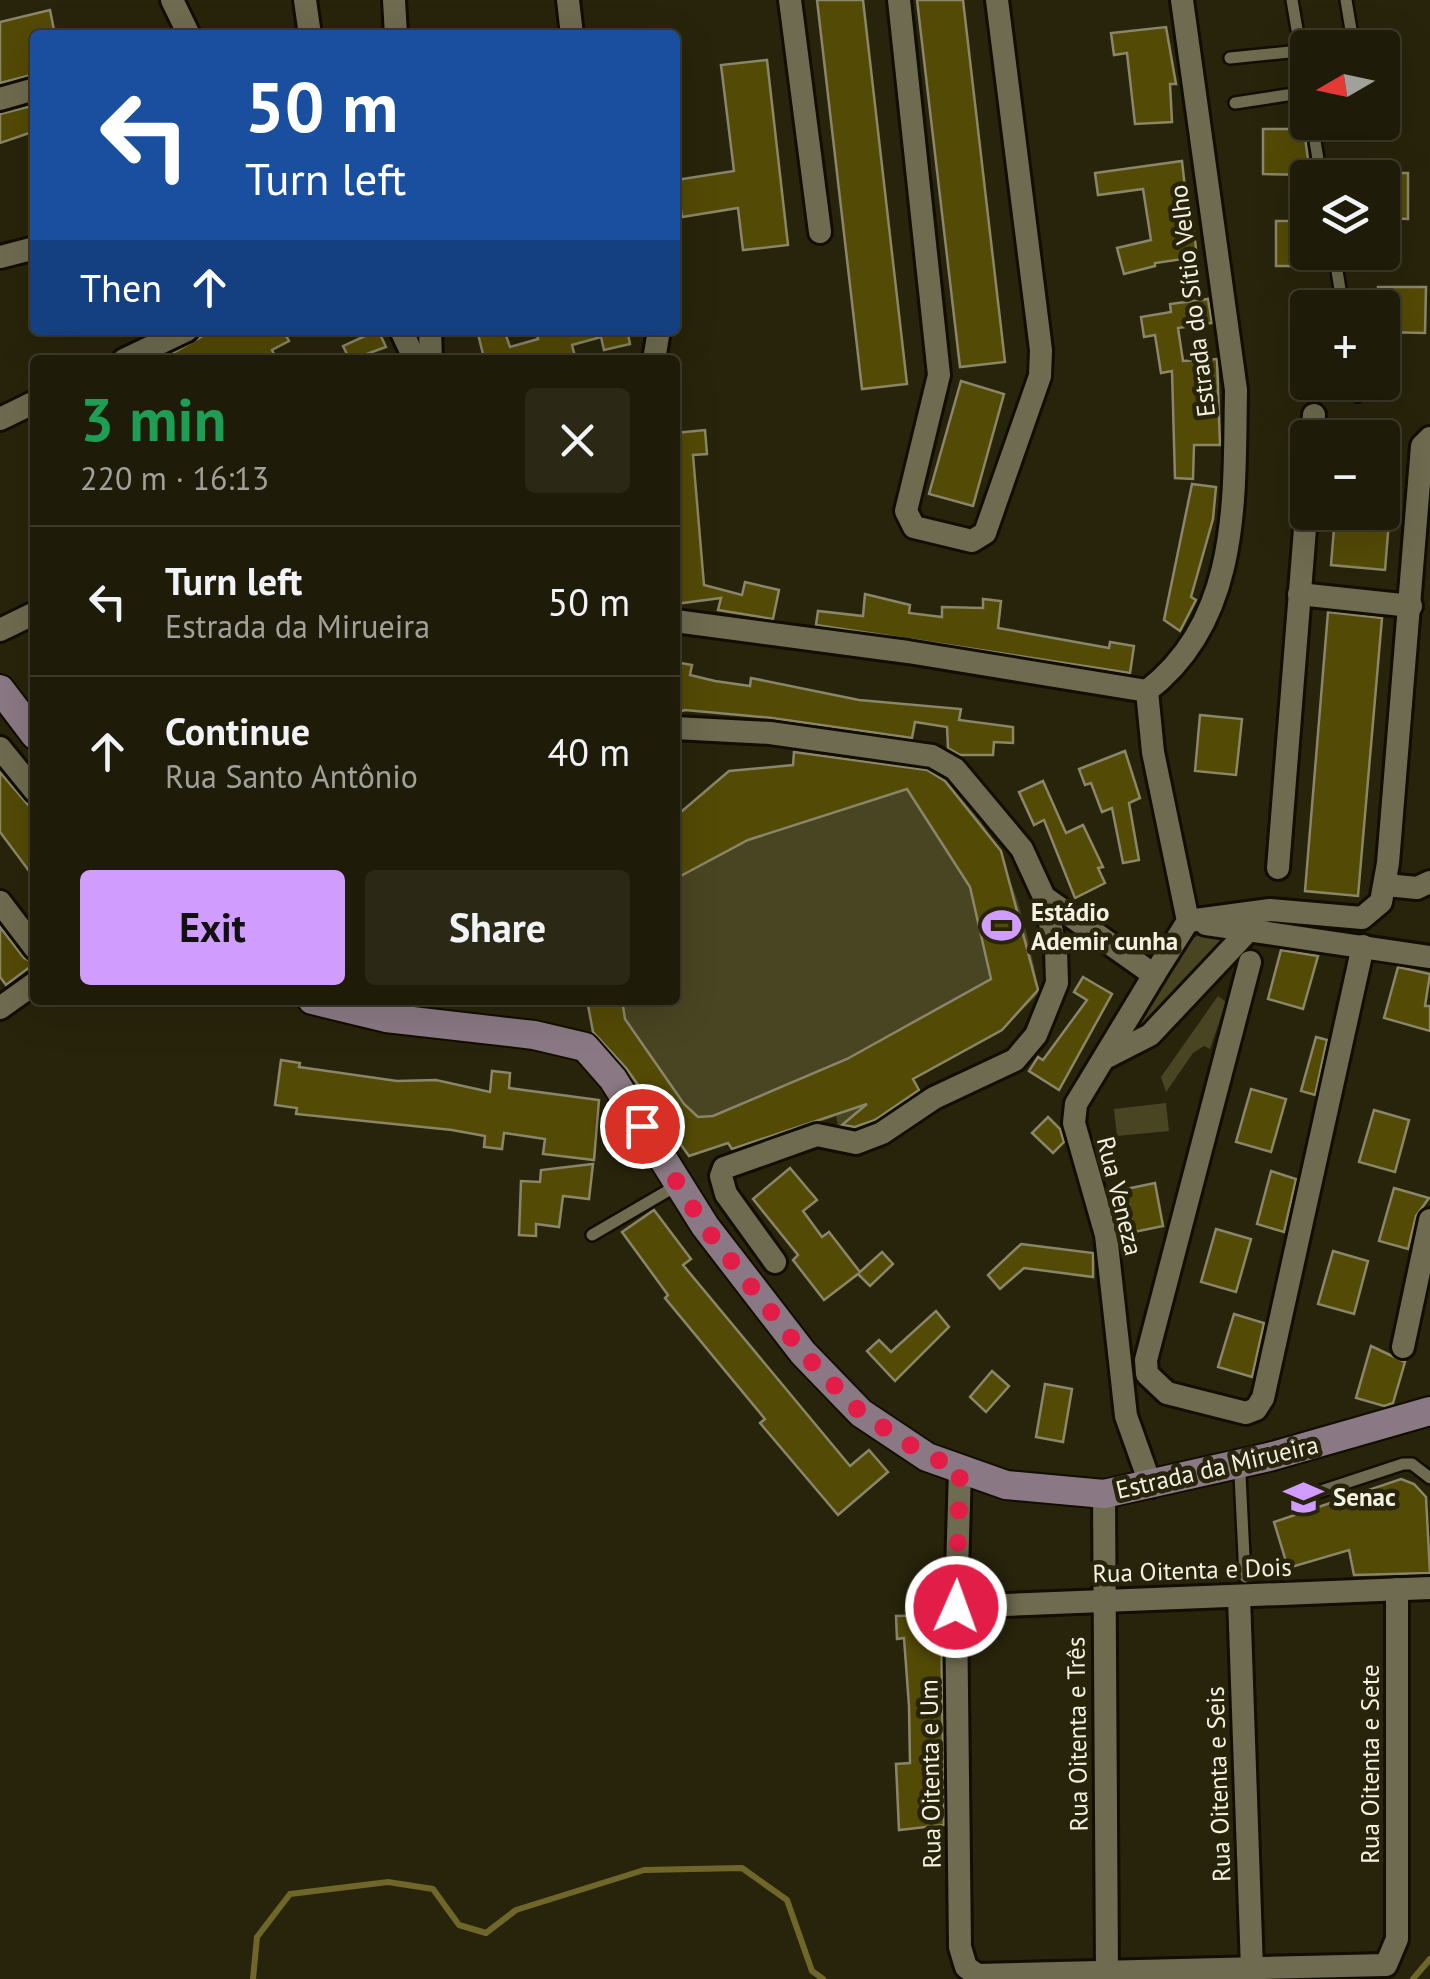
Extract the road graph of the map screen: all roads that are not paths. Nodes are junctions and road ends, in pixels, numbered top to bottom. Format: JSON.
{"nodes":[{"id":1,"x":172,"y":0,"type":"edge"},
{"id":2,"x":306,"y":0,"type":"edge"},
{"id":3,"x":394,"y":0,"type":"edge"},
{"id":4,"x":568,"y":0,"type":"edge"},
{"id":5,"x":790,"y":0,"type":"edge"},
{"id":6,"x":899,"y":0,"type":"edge"},
{"id":7,"x":997,"y":0,"type":"edge"},
{"id":8,"x":1182,"y":0,"type":"edge"},
{"id":9,"x":1292,"y":0,"type":"edge"},
{"id":10,"x":1346,"y":0,"type":"edge"},
{"id":11,"x":187,"y":30,"type":"edge"},
{"id":12,"x":309,"y":30,"type":"edge"},
{"id":13,"x":396,"y":30,"type":"edge"},
{"id":14,"x":571,"y":30,"type":"edge"},
{"id":15,"x":1297,"y":30,"type":"edge"},
{"id":16,"x":1351,"y":30,"type":"edge"},
{"id":17,"x":1290,"y":51,"type":"edge"},
{"id":18,"x":1230,"y":58,"type":"dead end"},
{"id":19,"x":30,"y":91,"type":"edge"},
{"id":20,"x":1290,"y":95,"type":"edge"},
{"id":21,"x":0,"y":99,"type":"edge"},
{"id":22,"x":1234,"y":103,"type":"dead end"},
{"id":23,"x":820,"y":232,"type":"dead end"},
{"id":24,"x":30,"y":249,"type":"edge"},
{"id":25,"x":0,"y":257,"type":"edge"},
{"id":26,"x":176,"y":335,"type":"edge"},
{"id":27,"x":134,"y":355,"type":"edge"},
{"id":28,"x":30,"y":404,"type":"edge"},
{"id":29,"x":0,"y":419,"type":"edge"},
{"id":30,"x":1430,"y":438,"type":"edge"},
{"id":31,"x":1305,"y":530,"type":"edge"},
{"id":32,"x":1299,"y":594,"type":"junction"},
{"id":33,"x":1411,"y":606,"type":"junction"},
{"id":34,"x":30,"y":615,"type":"edge"},
{"id":35,"x":680,"y":621,"type":"edge"},
{"id":36,"x":0,"y":630,"type":"edge"},
{"id":37,"x":0,"y":689,"type":"edge"},
{"id":38,"x":1147,"y":691,"type":"junction"},
{"id":39,"x":30,"y":728,"type":"edge"},
{"id":40,"x":680,"y":728,"type":"edge"},
{"id":41,"x":0,"y":748,"type":"edge"},
{"id":42,"x":30,"y":785,"type":"edge"},
{"id":43,"x":1278,"y":868,"type":"dead end"},
{"id":44,"x":1430,"y":882,"type":"edge"},
{"id":45,"x":1386,"y":884,"type":"junction"},
{"id":46,"x":1044,"y":897,"type":"junction"},
{"id":47,"x":0,"y":902,"type":"edge"},
{"id":48,"x":1188,"y":921,"type":"junction"},
{"id":49,"x":1248,"y":931,"type":"junction"},
{"id":50,"x":30,"y":941,"type":"edge"},
{"id":51,"x":1363,"y":946,"type":"junction"},
{"id":52,"x":1430,"y":957,"type":"edge"},
{"id":53,"x":1250,"y":962,"type":"dead end"},
{"id":54,"x":1154,"y":975,"type":"junction"},
{"id":55,"x":30,"y":987,"type":"edge"},
{"id":56,"x":333,"y":1005,"type":"edge"},
{"id":57,"x":0,"y":1008,"type":"edge"},
{"id":58,"x":1107,"y":1057,"type":"junction"},
{"id":59,"x":676,"y":1186,"type":"junction"},
{"id":60,"x":732,"y":1204,"type":"junction"},
{"id":61,"x":1430,"y":1220,"type":"edge"},
{"id":62,"x":704,"y":1226,"type":"junction"},
{"id":63,"x":592,"y":1235,"type":"dead end"},
{"id":64,"x":775,"y":1262,"type":"dead end"},
{"id":65,"x":1403,"y":1347,"type":"dead end"},
{"id":66,"x":1423,"y":1420,"type":"edge"},
{"id":67,"x":960,"y":1468,"type":"junction"},
{"id":68,"x":1239,"y":1470,"type":"junction"},
{"id":69,"x":1430,"y":1478,"type":"edge"},
{"id":70,"x":1150,"y":1486,"type":"junction"},
{"id":71,"x":1104,"y":1494,"type":"junction"},
{"id":72,"x":1306,"y":1496,"type":"dead end"},
{"id":73,"x":1242,"y":1587,"type":"junction"},
{"id":74,"x":1397,"y":1588,"type":"junction"},
{"id":75,"x":1430,"y":1588,"type":"edge"},
{"id":76,"x":1103,"y":1601,"type":"junction"},
{"id":77,"x":956,"y":1607,"type":"junction"},
{"id":78,"x":1252,"y":1968,"type":"junction"},
{"id":79,"x":1107,"y":1974,"type":"junction"}],
"edges":[{"from":1,"to":11,"type":"street"},
{"from":2,"to":12,"type":"street"},
{"from":3,"to":13,"type":"street"},
{"from":4,"to":14,"type":"street"},
{"from":5,"to":23,"type":"street"},
{"from":6,"to":7,"type":"street"},
{"from":8,"to":38,"type":"street","name":"Estrada do Sítio Velho"},
{"from":9,"to":15,"type":"lane"},
{"from":10,"to":16,"type":"lane"},
{"from":17,"to":18,"type":"lane"},
{"from":19,"to":21,"type":"street"},
{"from":20,"to":22,"type":"lane"},
{"from":24,"to":25,"type":"street"},
{"from":26,"to":27,"type":"street"},
{"from":28,"to":29,"type":"street"},
{"from":30,"to":33,"type":"street"},
{"from":31,"to":32,"type":"street"},
{"from":32,"to":33,"type":"street"},
{"from":32,"to":43,"type":"street"},
{"from":33,"to":45,"type":"street"},
{"from":34,"to":36,"type":"street"},
{"from":35,"to":38,"type":"street"},
{"from":37,"to":39,"type":"main road"},
{"from":38,"to":48,"type":"street"},
{"from":40,"to":46,"type":"street"},
{"from":41,"to":42,"type":"street"},
{"from":44,"to":45,"type":"street"},
{"from":45,"to":48,"type":"street"},
{"from":46,"to":54,"type":"street"},
{"from":46,"to":60,"type":"street"},
{"from":47,"to":50,"type":"street"},
{"from":48,"to":49,"type":"street"},
{"from":48,"to":54,"type":"street"},
{"from":49,"to":51,"type":"street"},
{"from":49,"to":58,"type":"street"},
{"from":51,"to":52,"type":"street"},
{"from":51,"to":53,"type":"street"},
{"from":54,"to":58,"type":"street","name":"Rua Veneza"},
{"from":55,"to":57,"type":"street"},
{"from":56,"to":59,"type":"main road","name":"Estrada da Mirueira"},
{"from":58,"to":70,"type":"street","name":"Rua Veneza"},
{"from":59,"to":62,"type":"main road","name":"Estrada da Mirueira"},
{"from":59,"to":63,"type":"lane"},
{"from":60,"to":62,"type":"street"},
{"from":60,"to":64,"type":"street"},
{"from":61,"to":65,"type":"street"},
{"from":62,"to":67,"type":"main road","name":"Estrada da Mirueira"},
{"from":66,"to":68,"type":"main road","name":"Estrada da Mirueira"},
{"from":67,"to":71,"type":"main road","name":"Estrada da Mirueira"},
{"from":67,"to":77,"type":"street","name":"Rua Oitenta e Um"},
{"from":68,"to":70,"type":"main road","name":"Estrada da Mirueira"},
{"from":68,"to":73,"type":"lane"},
{"from":69,"to":72,"type":"lane"},
{"from":70,"to":71,"type":"main road","name":"Estrada da Mirueira"},
{"from":71,"to":76,"type":"street","name":"Rua Oitenta e Três"},
{"from":73,"to":74,"type":"street","name":"Rua Oitenta e Dois"},
{"from":73,"to":76,"type":"street","name":"Rua Oitenta e Dois"},
{"from":73,"to":78,"type":"street","name":"Rua Oitenta e Seis"},
{"from":74,"to":75,"type":"street","name":"Rua Oitenta e Dois"},
{"from":74,"to":78,"type":"street","name":"Rua Oitenta e Sete"},
{"from":76,"to":77,"type":"street","name":"Rua Oitenta e Dois"},
{"from":76,"to":79,"type":"street","name":"Rua Oitenta e Três"},
{"from":77,"to":79,"type":"street","name":"Rua Oitenta e Um"},
{"from":78,"to":79,"type":"street"}]}
